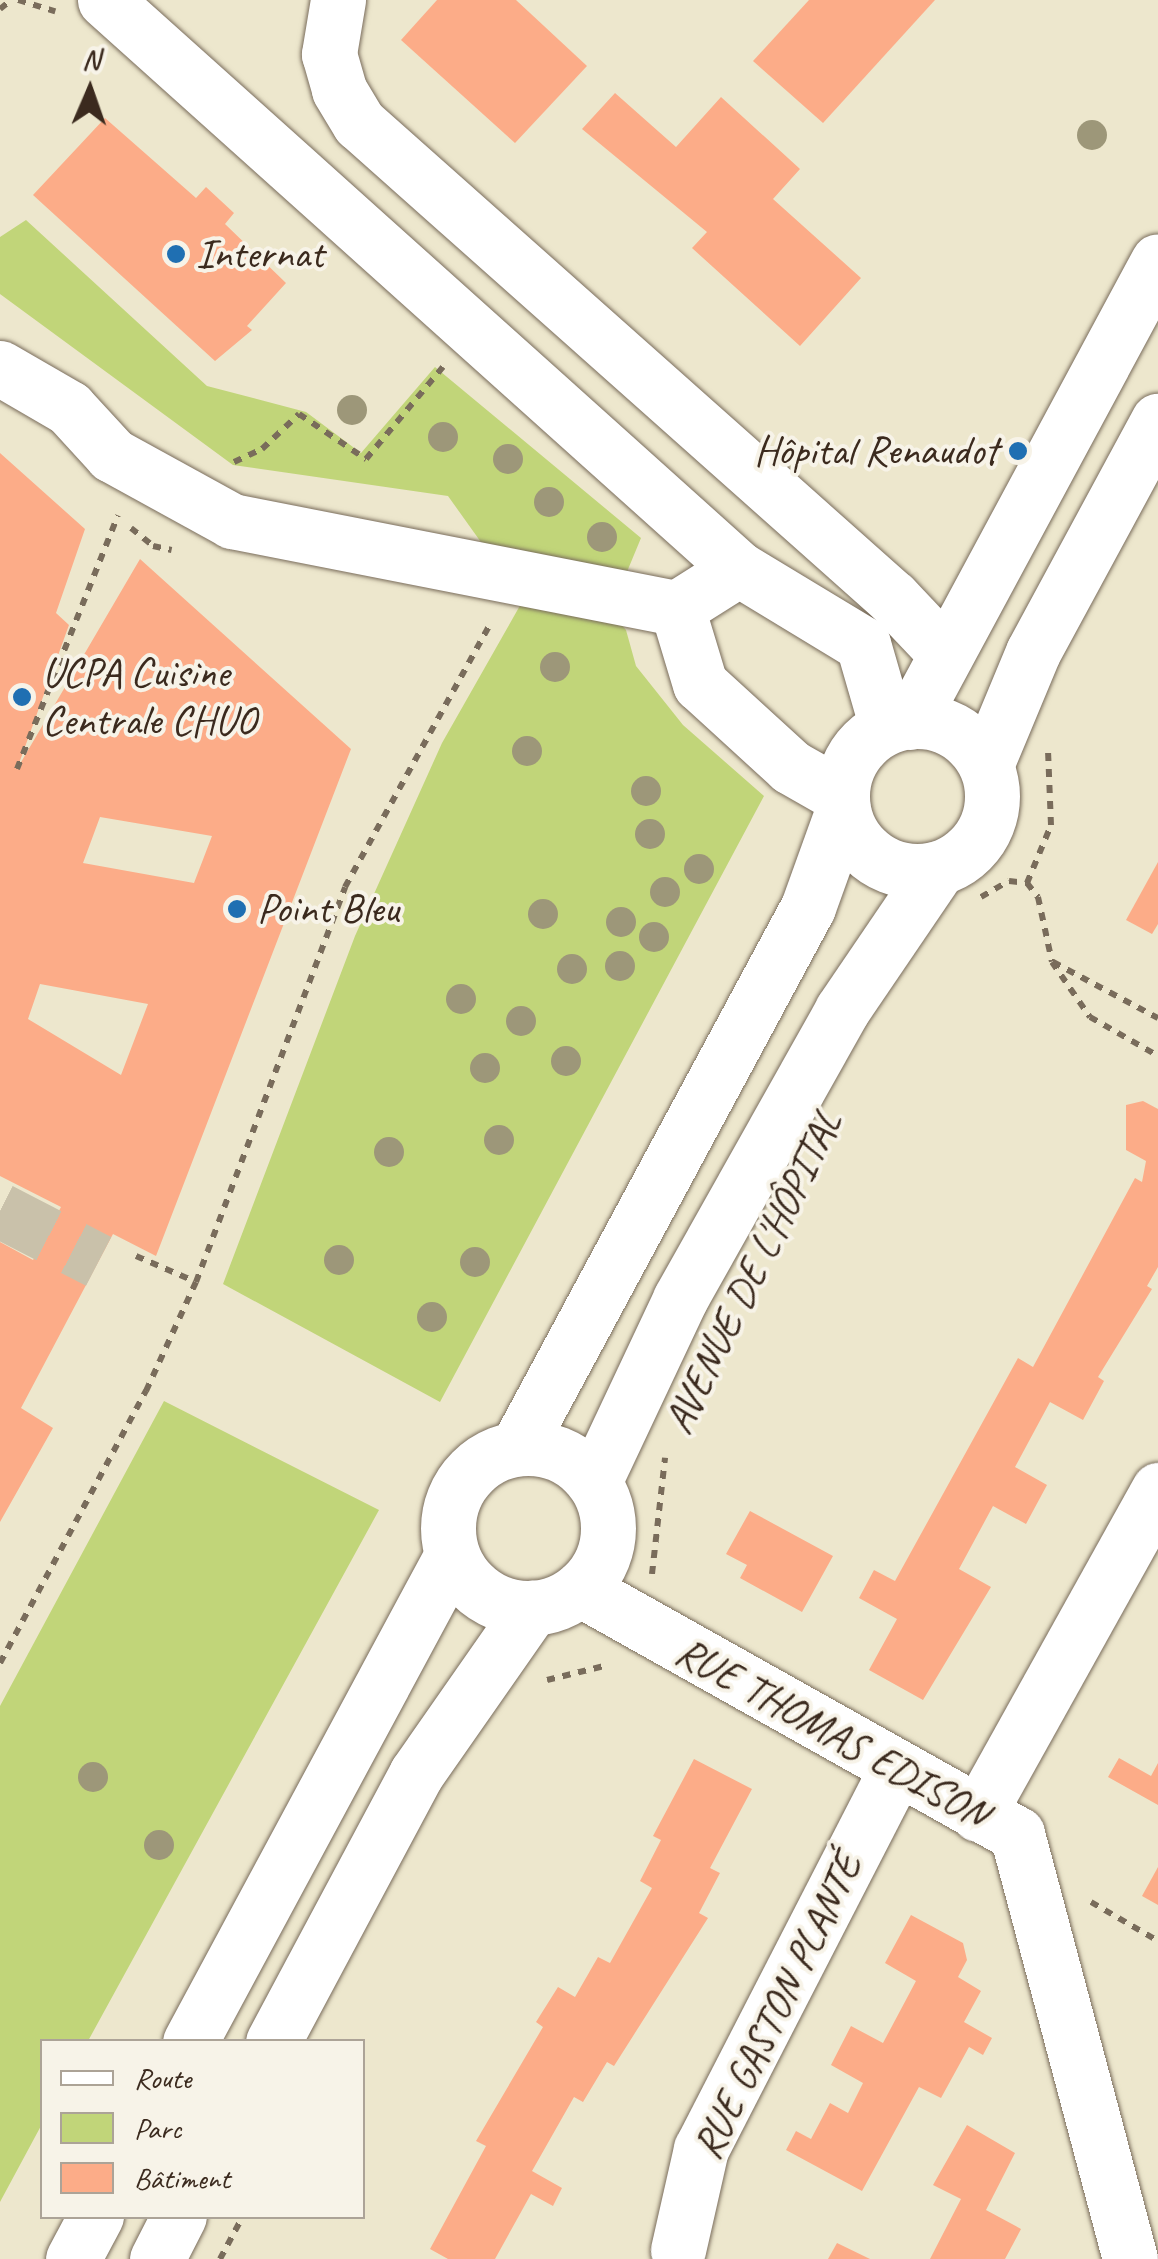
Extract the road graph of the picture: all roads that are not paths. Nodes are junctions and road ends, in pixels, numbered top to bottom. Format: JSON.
{"nodes":[{"id":1,"x":105,"y":0,"type":"edge"},
{"id":2,"x":338,"y":0,"type":"edge"},
{"id":3,"x":1158,"y":261,"type":"edge"},
{"id":4,"x":0,"y":368,"type":"edge"},
{"id":5,"x":1158,"y":421,"type":"edge"},
{"id":6,"x":739,"y":569,"type":"junction"},
{"id":7,"x":677,"y":608,"type":"junction"},
{"id":8,"x":945,"y":653,"type":"junction"},
{"id":9,"x":899,"y":724,"type":"junction"},
{"id":10,"x":986,"y":764,"type":"junction"},
{"id":11,"x":842,"y":803,"type":"junction"},
{"id":12,"x":957,"y":885,"type":"junction"},
{"id":13,"x":517,"y":1448,"type":"junction"},
{"id":14,"x":594,"y":1482,"type":"junction"},
{"id":15,"x":1158,"y":1490,"type":"edge"},
{"id":16,"x":452,"y":1555,"type":"junction"},
{"id":17,"x":556,"y":1599,"type":"junction"},
{"id":18,"x":896,"y":1769,"type":"junction"},
{"id":19,"x":978,"y":1814,"type":"junction"},
{"id":20,"x":192,"y":2039,"type":"edge"},
{"id":21,"x":275,"y":2039,"type":"edge"},
{"id":22,"x":94,"y":2219,"type":"edge"},
{"id":23,"x":177,"y":2219,"type":"edge"},
{"id":24,"x":678,"y":2250,"type":"dead end"},
{"id":25,"x":73,"y":2259,"type":"edge"},
{"id":26,"x":156,"y":2259,"type":"edge"},
{"id":27,"x":1130,"y":2259,"type":"edge"}],
"edges":[{"from":1,"to":6,"type":"street"},
{"from":2,"to":8,"type":"street"},
{"from":3,"to":8,"type":"street"},
{"from":4,"to":7,"type":"street"},
{"from":5,"to":10,"type":"street"},
{"from":6,"to":7,"type":"street"},
{"from":6,"to":9,"type":"street"},
{"from":7,"to":11,"type":"street"},
{"from":8,"to":9,"type":"street"},
{"from":9,"to":10,"type":"street"},
{"from":9,"to":11,"type":"street"},
{"from":10,"to":12,"type":"street"},
{"from":11,"to":12,"type":"street"},
{"from":11,"to":13,"type":"street"},
{"from":12,"to":14,"type":"street","name":"AVENUE DE L'HÔPITAL"},
{"from":13,"to":14,"type":"street"},
{"from":13,"to":16,"type":"street"},
{"from":14,"to":17,"type":"street"},
{"from":15,"to":19,"type":"street"},
{"from":16,"to":17,"type":"street"},
{"from":16,"to":20,"type":"street"},
{"from":17,"to":18,"type":"street","name":"RUE THOMAS EDISON"},
{"from":17,"to":21,"type":"street"},
{"from":18,"to":19,"type":"street","name":"RUE THOMAS EDISON"},
{"from":18,"to":24,"type":"street","name":"RUE GASTON PLANTÉ"},
{"from":19,"to":27,"type":"street","name":"RUE THOMAS EDISON"},
{"from":22,"to":25,"type":"street"},
{"from":23,"to":26,"type":"street"}]}
